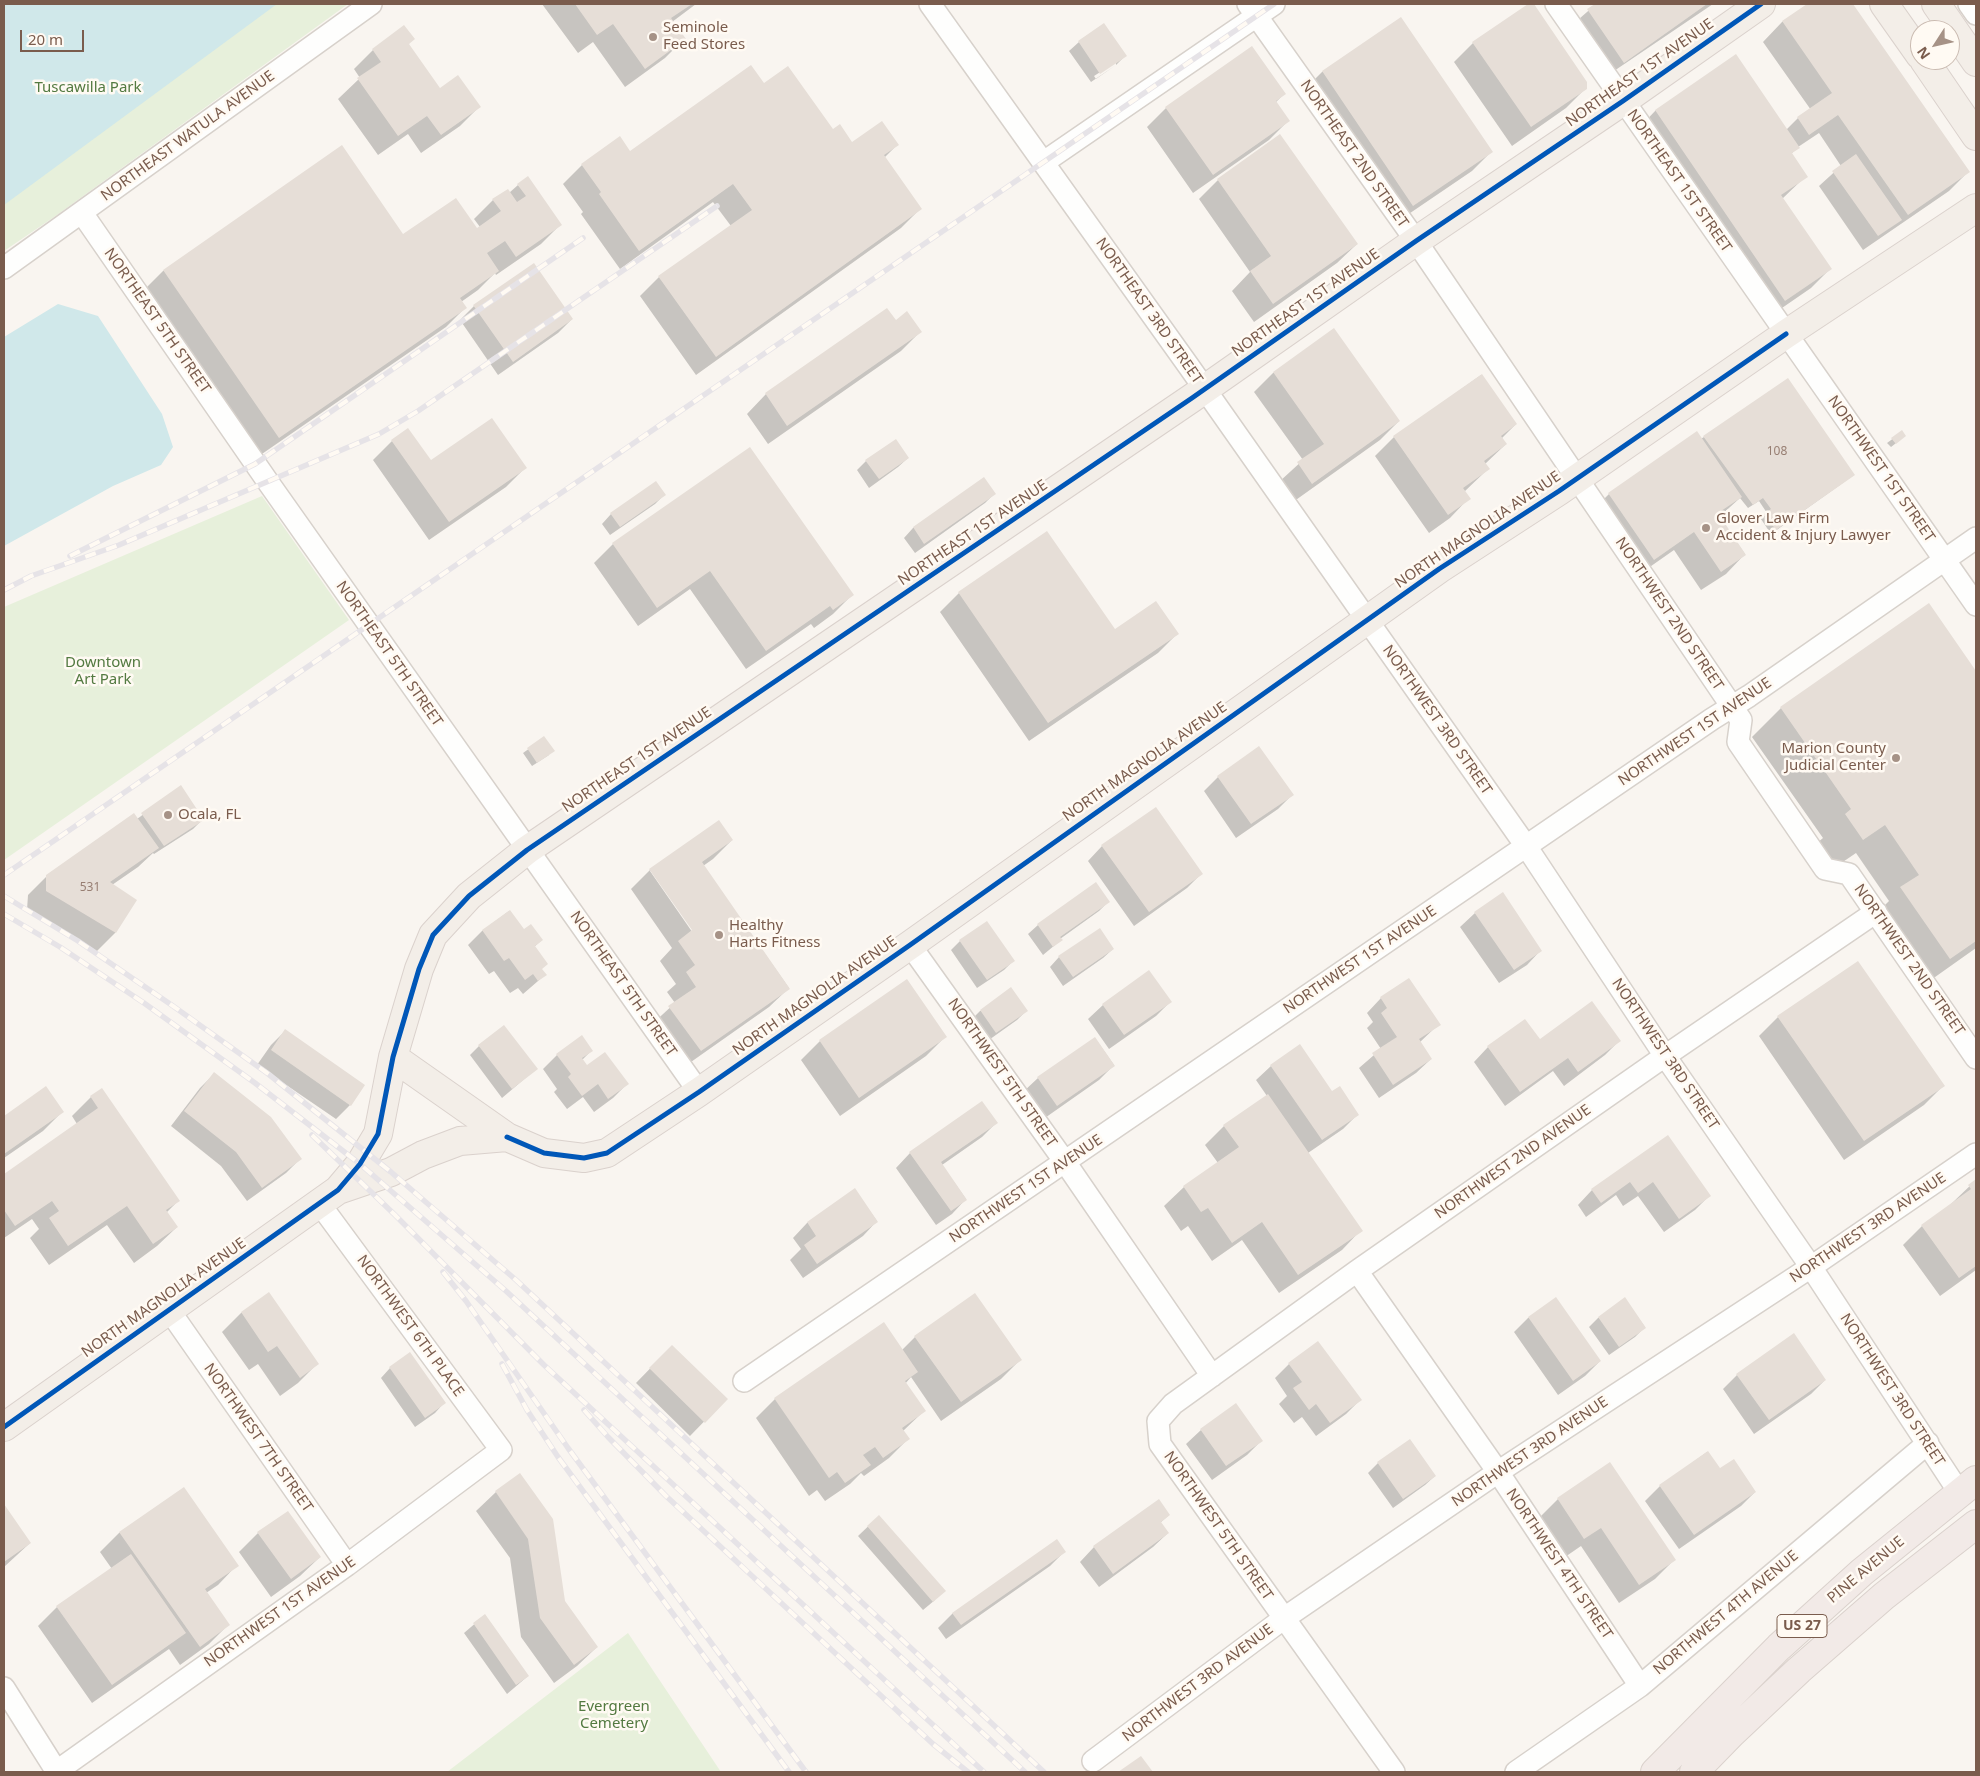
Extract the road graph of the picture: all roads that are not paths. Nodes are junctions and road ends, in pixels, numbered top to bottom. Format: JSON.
{"nodes":[{"id":1,"x":371,"y":4,"type":"edge"},
{"id":2,"x":930,"y":4,"type":"edge"},
{"id":3,"x":1274,"y":4,"type":"edge"},
{"id":4,"x":1556,"y":4,"type":"edge"},
{"id":5,"x":1761,"y":4,"type":"edge"},
{"id":6,"x":1884,"y":4,"type":"edge"},
{"id":7,"x":1936,"y":4,"type":"edge"},
{"id":8,"x":1969,"y":4,"type":"edge"},
{"id":9,"x":1252,"y":10,"type":"edge"},
{"id":10,"x":1976,"y":14,"type":"edge"},
{"id":11,"x":1910,"y":41,"type":"edge"},
{"id":12,"x":1976,"y":62,"type":"edge"},
{"id":13,"x":1931,"y":70,"type":"edge"},
{"id":14,"x":1623,"y":101,"type":"junction"},
{"id":15,"x":1976,"y":136,"type":"edge"},
{"id":16,"x":1044,"y":162,"type":"junction"},
{"id":17,"x":1976,"y":208,"type":"edge"},
{"id":18,"x":82,"y":213,"type":"junction"},
{"id":19,"x":1416,"y":241,"type":"junction"},
{"id":20,"x":4,"y":268,"type":"edge"},
{"id":21,"x":1786,"y":334,"type":"junction"},
{"id":22,"x":1205,"y":389,"type":"junction"},
{"id":23,"x":1577,"y":479,"type":"junction"},
{"id":24,"x":1976,"y":538,"type":"edge"},
{"id":25,"x":1945,"y":560,"type":"junction"},
{"id":26,"x":1976,"y":605,"type":"edge"},
{"id":27,"x":1367,"y":619,"type":"junction"},
{"id":28,"x":1731,"y":706,"type":"junction"},
{"id":29,"x":1526,"y":846,"type":"junction"},
{"id":30,"x":527,"y":850,"type":"junction"},
{"id":31,"x":1876,"y":912,"type":"junction"},
{"id":32,"x":910,"y":945,"type":"junction"},
{"id":33,"x":1665,"y":1056,"type":"junction"},
{"id":34,"x":394,"y":1057,"type":"junction"},
{"id":35,"x":1976,"y":1058,"type":"edge"},
{"id":36,"x":699,"y":1092,"type":"junction"},
{"id":37,"x":507,"y":1137,"type":"junction"},
{"id":38,"x":1976,"y":1154,"type":"edge"},
{"id":39,"x":1066,"y":1162,"type":"junction"},
{"id":40,"x":329,"y":1196,"type":"junction"},
{"id":41,"x":1811,"y":1267,"type":"junction"},
{"id":42,"x":1357,"y":1271,"type":"junction"},
{"id":43,"x":168,"y":1310,"type":"junction"},
{"id":44,"x":1212,"y":1376,"type":"junction"},
{"id":45,"x":744,"y":1381,"type":"dead end"},
{"id":46,"x":1158,"y":1422,"type":"joint"},
{"id":47,"x":4,"y":1427,"type":"edge"},
{"id":48,"x":1928,"y":1443,"type":"junction"},
{"id":49,"x":501,"y":1450,"type":"joint"},
{"id":50,"x":1498,"y":1472,"type":"junction"},
{"id":51,"x":1968,"y":1486,"type":"edge"},
{"id":52,"x":1976,"y":1524,"type":"edge"},
{"id":53,"x":347,"y":1565,"type":"junction"},
{"id":54,"x":1283,"y":1619,"type":"junction"},
{"id":55,"x":1640,"y":1686,"type":"junction"},
{"id":56,"x":4,"y":1688,"type":"edge"},
{"id":57,"x":1093,"y":1761,"type":"dead end"},
{"id":58,"x":57,"y":1772,"type":"edge"},
{"id":59,"x":1394,"y":1772,"type":"edge"},
{"id":60,"x":1516,"y":1772,"type":"edge"},
{"id":61,"x":1655,"y":1772,"type":"edge"},
{"id":62,"x":1694,"y":1772,"type":"edge"}],
"edges":[{"from":1,"to":18,"type":"street","name":"NORTHEAST WATULA AVENUE"},
{"from":2,"to":16,"type":"street","name":"NORTHEAST 3RD STREET"},
{"from":3,"to":9,"type":"street"},
{"from":4,"to":14,"type":"street","name":"NORTHEAST 1ST STREET"},
{"from":5,"to":14,"type":"main road","name":"NORTHEAST 1ST AVENUE"},
{"from":6,"to":11,"type":"main road"},
{"from":7,"to":12,"type":"main road"},
{"from":8,"to":10,"type":"street"},
{"from":9,"to":16,"type":"street"},
{"from":9,"to":19,"type":"street","name":"NORTHEAST 2ND STREET"},
{"from":13,"to":15,"type":"main road"},
{"from":14,"to":19,"type":"main road","name":"NORTHEAST 1ST AVENUE"},
{"from":14,"to":21,"type":"street","name":"NORTHEAST 1ST STREET"},
{"from":16,"to":22,"type":"street","name":"NORTHEAST 3RD STREET"},
{"from":17,"to":21,"type":"main road","name":"NORTH MAGNOLIA AVENUE"},
{"from":18,"to":20,"type":"street","name":"NORTHEAST WATULA AVENUE"},
{"from":18,"to":30,"type":"street","name":"NORTHEAST 5TH STREET"},
{"from":19,"to":22,"type":"main road","name":"NORTHEAST 1ST AVENUE"},
{"from":19,"to":23,"type":"street","name":"NORTHEAST 2ND STREET"},
{"from":21,"to":23,"type":"main road","name":"NORTH MAGNOLIA AVENUE"},
{"from":21,"to":25,"type":"street","name":"NORTHWEST 1ST STREET"},
{"from":22,"to":27,"type":"street","name":"NORTHEAST 3RD STREET"},
{"from":22,"to":30,"type":"main road","name":"NORTHEAST 1ST AVENUE"},
{"from":23,"to":27,"type":"main road","name":"NORTH MAGNOLIA AVENUE"},
{"from":23,"to":28,"type":"street","name":"NORTHWEST 2ND STREET"},
{"from":24,"to":25,"type":"street","name":"NORTHWEST 1ST AVENUE"},
{"from":25,"to":26,"type":"street","name":"NORTHWEST 1ST STREET"},
{"from":25,"to":28,"type":"street","name":"NORTHWEST 1ST AVENUE"},
{"from":27,"to":29,"type":"street","name":"NORTHWEST 3RD STREET"},
{"from":27,"to":32,"type":"main road","name":"NORTH MAGNOLIA AVENUE"},
{"from":28,"to":29,"type":"street","name":"NORTHWEST 1ST AVENUE"},
{"from":28,"to":31,"type":"street","name":"NORTHWEST 2ND STREET"},
{"from":29,"to":33,"type":"street","name":"NORTHWEST 3RD STREET"},
{"from":29,"to":39,"type":"street","name":"NORTHWEST 1ST AVENUE"},
{"from":30,"to":34,"type":"main road","name":"NORTHEAST 1ST AVENUE"},
{"from":30,"to":36,"type":"street","name":"NORTHEAST 5TH STREET"},
{"from":31,"to":33,"type":"street","name":"NORTHWEST 2ND AVENUE"},
{"from":31,"to":35,"type":"street","name":"NORTHWEST 2ND STREET"},
{"from":32,"to":36,"type":"main road","name":"NORTH MAGNOLIA AVENUE"},
{"from":32,"to":39,"type":"street","name":"NORTHWEST 5TH STREET"},
{"from":33,"to":41,"type":"street","name":"NORTHWEST 3RD STREET"},
{"from":33,"to":42,"type":"street","name":"NORTHWEST 2ND AVENUE"},
{"from":34,"to":37,"type":"main road"},
{"from":34,"to":40,"type":"main road","name":"NORTHEAST 1ST AVENUE"},
{"from":36,"to":37,"type":"main road","name":"NORTH MAGNOLIA AVENUE"},
{"from":37,"to":40,"type":"main road","name":"NORTH MAGNOLIA AVENUE"},
{"from":38,"to":41,"type":"street","name":"NORTHWEST 3RD AVENUE"},
{"from":39,"to":44,"type":"street","name":"NORTHWEST 5TH STREET"},
{"from":39,"to":45,"type":"street","name":"NORTHWEST 1ST AVENUE"},
{"from":40,"to":43,"type":"main road","name":"NORTH MAGNOLIA AVENUE"},
{"from":40,"to":49,"type":"street","name":"NORTHWEST 6TH PLACE"},
{"from":41,"to":48,"type":"street","name":"NORTHWEST 3RD STREET"},
{"from":41,"to":50,"type":"street","name":"NORTHWEST 3RD AVENUE"},
{"from":42,"to":44,"type":"street","name":"NORTHWEST 2ND AVENUE"},
{"from":42,"to":50,"type":"street","name":"NORTHWEST 4TH STREET"},
{"from":43,"to":47,"type":"main road","name":"NORTH MAGNOLIA AVENUE"},
{"from":43,"to":53,"type":"street","name":"NORTHWEST 7TH STREET"},
{"from":44,"to":46,"type":"street","name":"NORTHWEST 2ND AVENUE"},
{"from":46,"to":54,"type":"street","name":"NORTHWEST 5TH STREET"},
{"from":48,"to":51,"type":"street","name":"NORTHWEST 3RD STREET"},
{"from":48,"to":55,"type":"street","name":"NORTHWEST 4TH AVENUE"},
{"from":49,"to":53,"type":"street","name":"NORTHWEST 1ST AVENUE"},
{"from":50,"to":54,"type":"street","name":"NORTHWEST 3RD AVENUE"},
{"from":50,"to":55,"type":"street","name":"NORTHWEST 4TH STREET"},
{"from":51,"to":61,"type":"highway","name":"PINE AVENUE","number":"US 27"},
{"from":52,"to":62,"type":"highway","number":"US 27"},
{"from":53,"to":58,"type":"street","name":"NORTHWEST 1ST AVENUE"},
{"from":54,"to":57,"type":"street","name":"NORTHWEST 3RD AVENUE"},
{"from":54,"to":59,"type":"street","name":"NORTHWEST 5TH STREET"},
{"from":55,"to":60,"type":"street","name":"NORTHWEST 4TH AVENUE"},
{"from":56,"to":58,"type":"street"}]}
